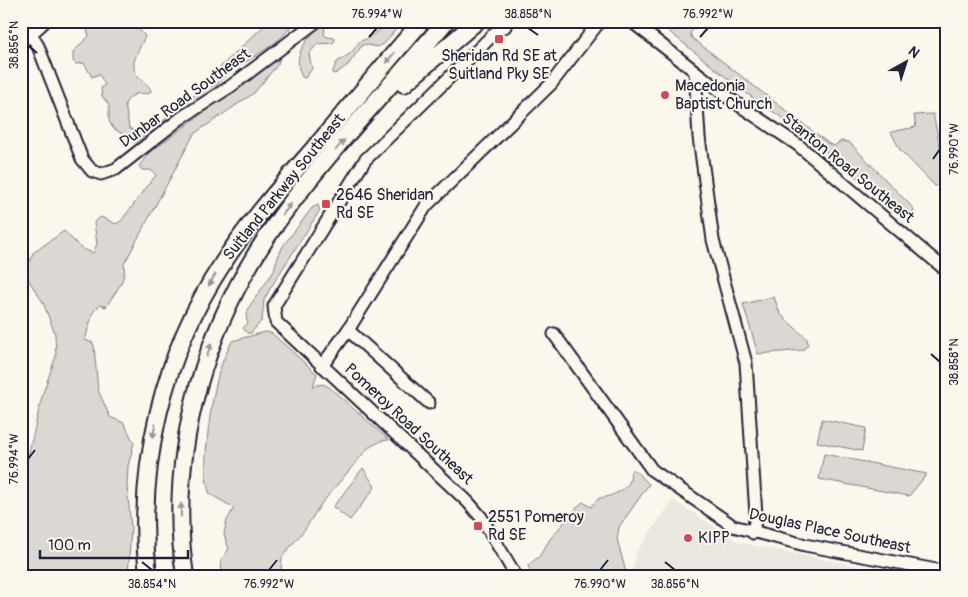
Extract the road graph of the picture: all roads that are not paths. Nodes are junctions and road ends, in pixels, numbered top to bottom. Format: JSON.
{"nodes":[{"id":1,"x":42,"y":21,"type":"edge"},
{"id":2,"x":318,"y":21,"type":"edge"},
{"id":3,"x":420,"y":21,"type":"edge"},
{"id":4,"x":446,"y":21,"type":"edge"},
{"id":5,"x":478,"y":21,"type":"edge"},
{"id":6,"x":600,"y":21,"type":"edge"},
{"id":7,"x":631,"y":21,"type":"edge"},
{"id":8,"x":503,"y":23,"type":"edge"},
{"id":9,"x":25,"y":37,"type":"edge"},
{"id":10,"x":695,"y":71,"type":"junction"},
{"id":11,"x":354,"y":129,"type":"junction"},
{"id":12,"x":947,"y":271,"type":"edge"},
{"id":13,"x":348,"y":330,"type":"junction"},
{"id":14,"x":554,"y":334,"type":"dead end"},
{"id":15,"x":322,"y":366,"type":"junction"},
{"id":16,"x":429,"y":403,"type":"dead end"},
{"id":17,"x":753,"y":533,"type":"junction"},
{"id":18,"x":947,"y":572,"type":"edge"},
{"id":19,"x":148,"y":576,"type":"edge"},
{"id":20,"x":185,"y":576,"type":"edge"},
{"id":21,"x":516,"y":576,"type":"edge"}],
"edges":[{"from":1,"to":9,"type":"main road"},
{"from":2,"to":9,"type":"street","name":"Dunbar Road Southeast"},
{"from":3,"to":19,"type":"highway","name":"Suitland Parkway Southeast","one_way":true},
{"from":4,"to":11,"type":"highway","name":"Suitland Parkway Southeast"},
{"from":5,"to":11,"type":"highway"},
{"from":6,"to":13,"type":"street"},
{"from":7,"to":10,"type":"street","name":"Stanton Road Southeast"},
{"from":8,"to":15,"type":"street","name":"Pomeroy Road Southeast"},
{"from":10,"to":12,"type":"street","name":"Stanton Road Southeast"},
{"from":10,"to":17,"type":"street"},
{"from":20,"to":11,"type":"highway","name":"Suitland Parkway Southeast","one_way":true},
{"from":13,"to":15,"type":"street"},
{"from":13,"to":16,"type":"street"},
{"from":14,"to":17,"type":"street","name":"Douglas Place Southeast"},
{"from":15,"to":21,"type":"street","name":"Pomeroy Road Southeast"},
{"from":17,"to":18,"type":"street","name":"Douglas Place Southeast"}]}
